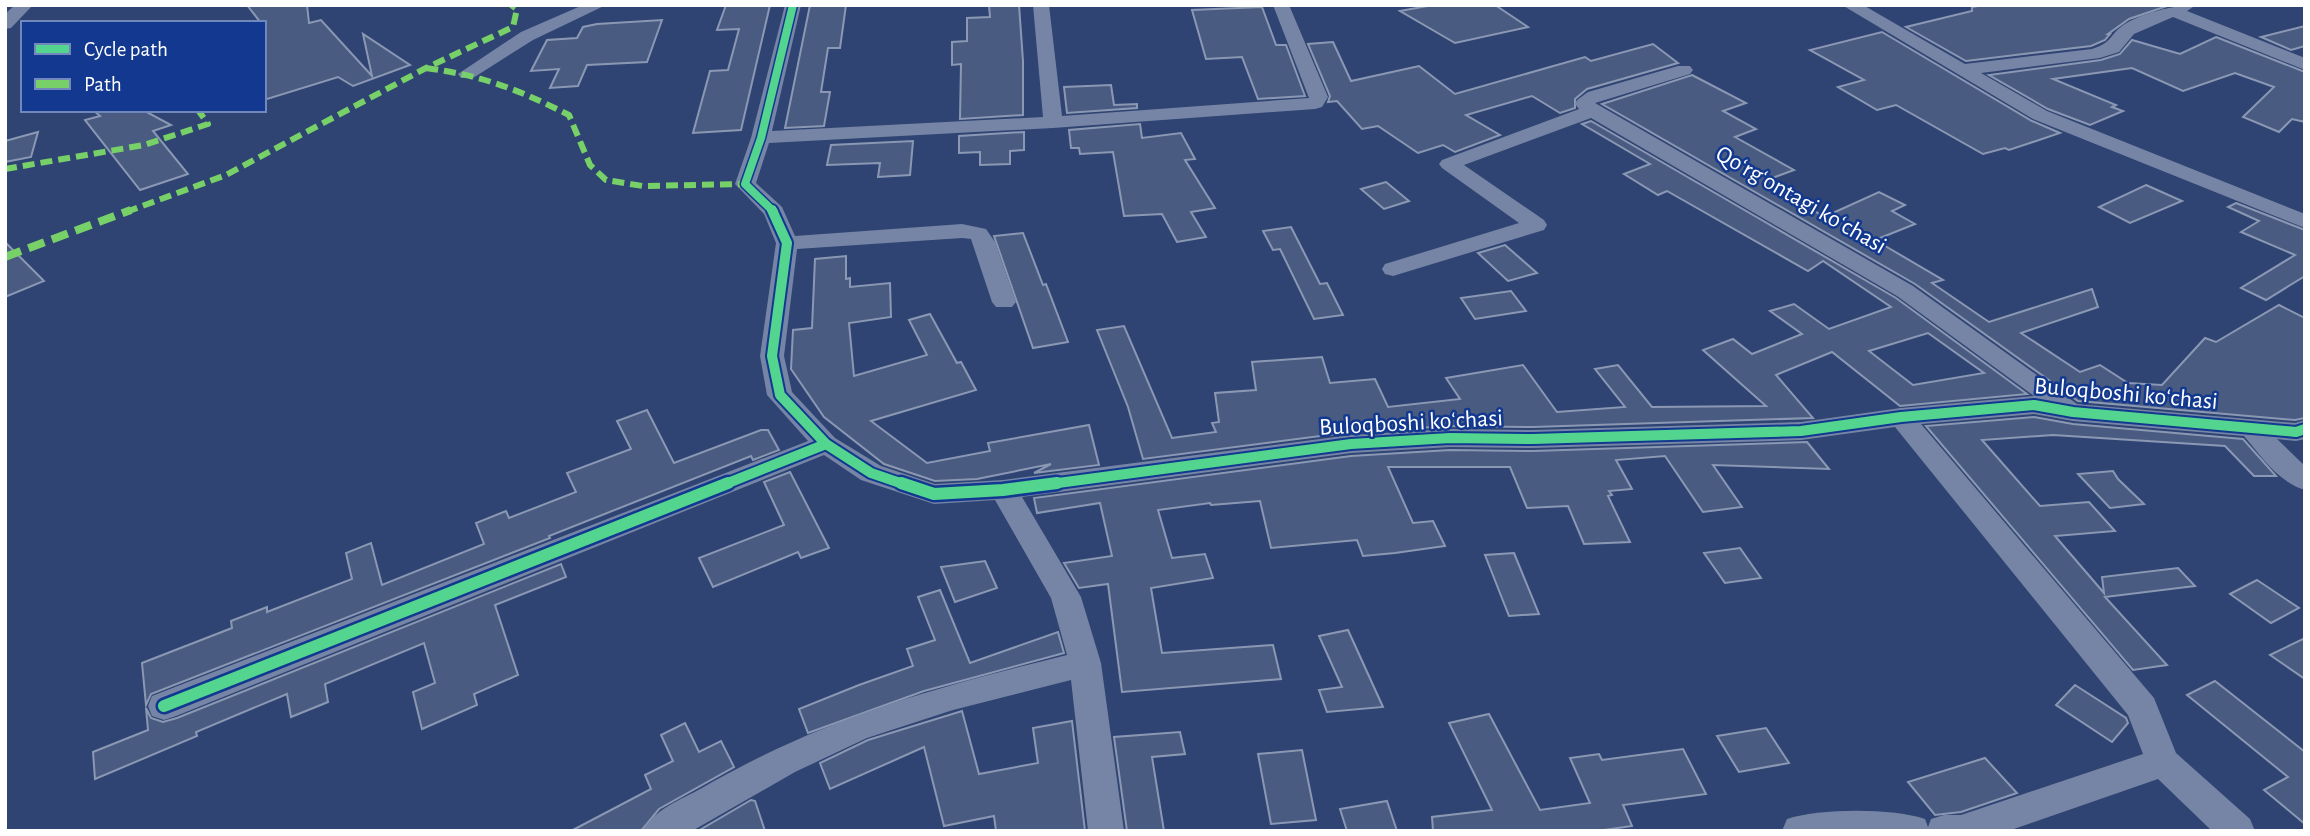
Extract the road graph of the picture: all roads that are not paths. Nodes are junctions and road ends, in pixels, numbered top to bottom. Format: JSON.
{"nodes":[{"id":1,"x":25,"y":5,"type":"edge"},
{"id":2,"x":598,"y":5,"type":"edge"},
{"id":3,"x":793,"y":5,"type":"edge"},
{"id":4,"x":1041,"y":5,"type":"edge"},
{"id":5,"x":1280,"y":5,"type":"edge"},
{"id":6,"x":1850,"y":5,"type":"edge"},
{"id":7,"x":2181,"y":8,"type":"edge"},
{"id":8,"x":5,"y":24,"type":"edge"},
{"id":9,"x":2305,"y":65,"type":"edge"},
{"id":10,"x":1684,"y":70,"type":"dead end"},
{"id":11,"x":1960,"y":70,"type":"junction"},
{"id":12,"x":467,"y":74,"type":"dead end"},
{"id":13,"x":1592,"y":111,"type":"junction"},
{"id":14,"x":1053,"y":122,"type":"junction"},
{"id":15,"x":761,"y":138,"type":"junction"},
{"id":16,"x":2305,"y":222,"type":"edge"},
{"id":17,"x":787,"y":243,"type":"junction"},
{"id":18,"x":1393,"y":269,"type":"dead end"},
{"id":19,"x":1004,"y":302,"type":"dead end"},
{"id":20,"x":2073,"y":412,"type":"junction"},
{"id":21,"x":1901,"y":417,"type":"junction"},
{"id":22,"x":2250,"y":427,"type":"junction"},
{"id":23,"x":2305,"y":429,"type":"edge"},
{"id":24,"x":826,"y":444,"type":"junction"},
{"id":25,"x":2305,"y":480,"type":"edge"},
{"id":26,"x":1003,"y":490,"type":"junction"},
{"id":27,"x":1085,"y":663,"type":"junction"},
{"id":28,"x":164,"y":706,"type":"dead end"},
{"id":29,"x":2163,"y":761,"type":"junction"},
{"id":30,"x":661,"y":831,"type":"edge"},
{"id":31,"x":1106,"y":831,"type":"edge"},
{"id":32,"x":1800,"y":831,"type":"edge"},
{"id":33,"x":1913,"y":831,"type":"edge"},
{"id":34,"x":1944,"y":831,"type":"edge"},
{"id":35,"x":2237,"y":831,"type":"edge"}],
"edges":[{"from":1,"to":8,"type":"street"},
{"from":2,"to":12,"type":"street"},
{"from":3,"to":15,"type":"street"},
{"from":4,"to":14,"type":"street"},
{"from":5,"to":14,"type":"street"},
{"from":6,"to":11,"type":"street"},
{"from":7,"to":9,"type":"street"},
{"from":7,"to":11,"type":"street"},
{"from":10,"to":13,"type":"street"},
{"from":11,"to":16,"type":"street"},
{"from":13,"to":18,"type":"street"},
{"from":13,"to":20,"type":"street","name":"Qoʻrgʻontagi koʻchasi"},
{"from":14,"to":15,"type":"street"},
{"from":15,"to":17,"type":"street"},
{"from":17,"to":19,"type":"street"},
{"from":17,"to":24,"type":"street","name":"Buloqboshi koʻchasi"},
{"from":20,"to":21,"type":"street","name":"Buloqboshi koʻchasi"},
{"from":20,"to":22,"type":"street","name":"Buloqboshi koʻchasi"},
{"from":21,"to":26,"type":"street","name":"Buloqboshi koʻchasi"},
{"from":21,"to":29,"type":"street"},
{"from":22,"to":23,"type":"street","name":"Buloqboshi koʻchasi"},
{"from":22,"to":25,"type":"street"},
{"from":24,"to":26,"type":"street","name":"Buloqboshi koʻchasi"},
{"from":24,"to":28,"type":"street"},
{"from":26,"to":27,"type":"street"},
{"from":27,"to":30,"type":"street"},
{"from":27,"to":31,"type":"street"},
{"from":29,"to":34,"type":"street"},
{"from":29,"to":35,"type":"street"},
{"from":32,"to":33,"type":"street"}]}
